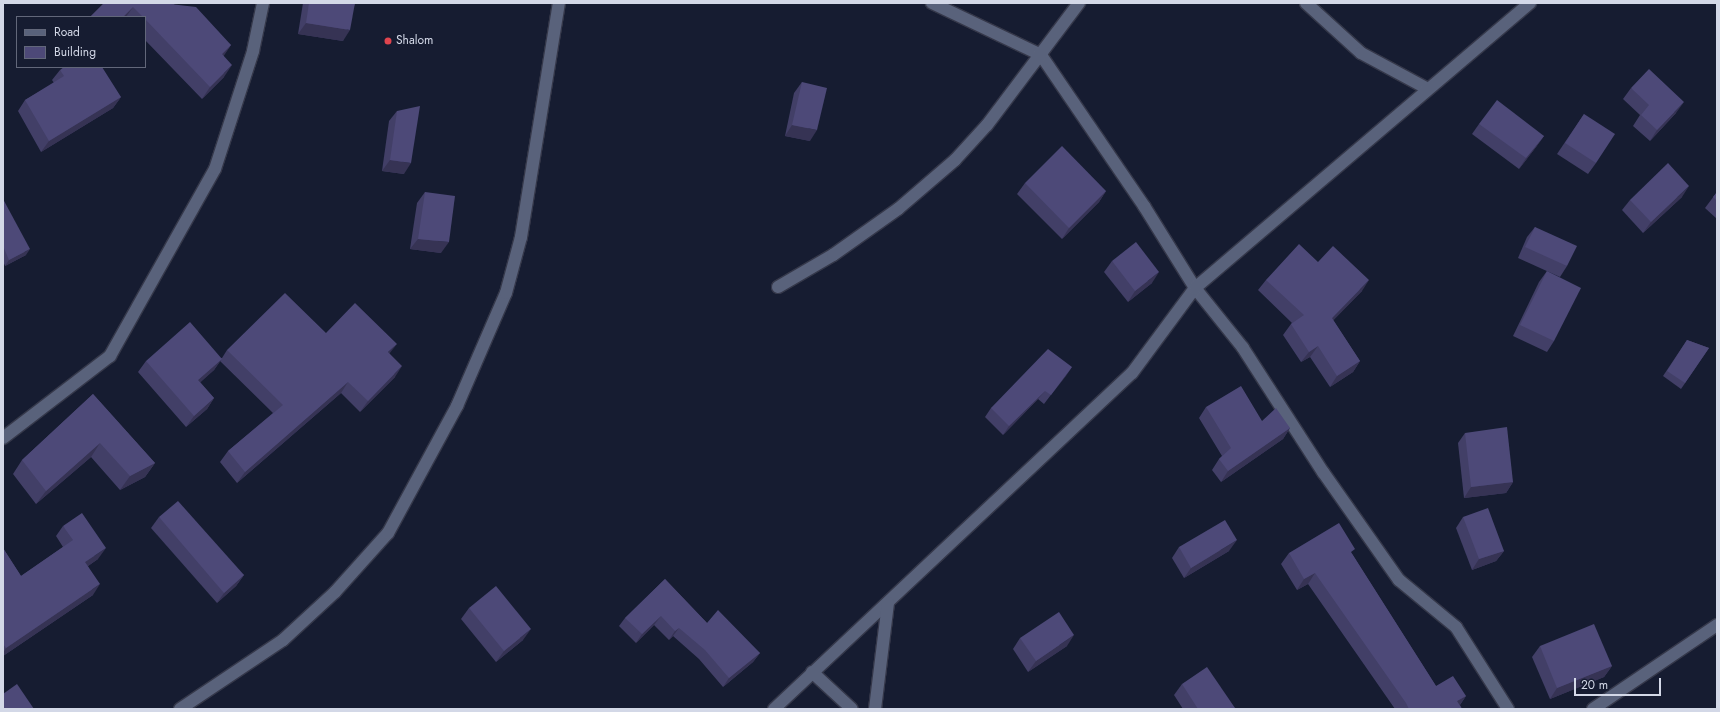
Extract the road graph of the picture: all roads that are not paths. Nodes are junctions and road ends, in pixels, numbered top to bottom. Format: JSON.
{"nodes":[{"id":1,"x":263,"y":3,"type":"edge"},
{"id":2,"x":559,"y":3,"type":"edge"},
{"id":3,"x":932,"y":3,"type":"edge"},
{"id":4,"x":1079,"y":3,"type":"edge"},
{"id":5,"x":1306,"y":3,"type":"edge"},
{"id":6,"x":1530,"y":3,"type":"edge"},
{"id":7,"x":1041,"y":55,"type":"junction"},
{"id":8,"x":1426,"y":88,"type":"junction"},
{"id":9,"x":778,"y":287,"type":"dead end"},
{"id":10,"x":1195,"y":288,"type":"junction"},
{"id":11,"x":4,"y":436,"type":"edge"},
{"id":12,"x":888,"y":603,"type":"junction"},
{"id":13,"x":1717,"y":625,"type":"edge"},
{"id":14,"x":812,"y":672,"type":"junction"},
{"id":15,"x":180,"y":709,"type":"edge"},
{"id":16,"x":774,"y":709,"type":"edge"},
{"id":17,"x":852,"y":709,"type":"edge"},
{"id":18,"x":875,"y":709,"type":"edge"},
{"id":19,"x":1508,"y":709,"type":"edge"},
{"id":20,"x":1593,"y":709,"type":"edge"}],
"edges":[{"from":1,"to":11,"type":"street"},
{"from":2,"to":15,"type":"street"},
{"from":3,"to":7,"type":"street"},
{"from":4,"to":7,"type":"street"},
{"from":5,"to":8,"type":"street"},
{"from":6,"to":8,"type":"street"},
{"from":7,"to":9,"type":"street"},
{"from":7,"to":10,"type":"street"},
{"from":8,"to":10,"type":"street"},
{"from":10,"to":12,"type":"street"},
{"from":10,"to":19,"type":"street"},
{"from":12,"to":14,"type":"street"},
{"from":12,"to":18,"type":"street"},
{"from":13,"to":20,"type":"street"},
{"from":14,"to":16,"type":"street"},
{"from":14,"to":17,"type":"street"}]}
